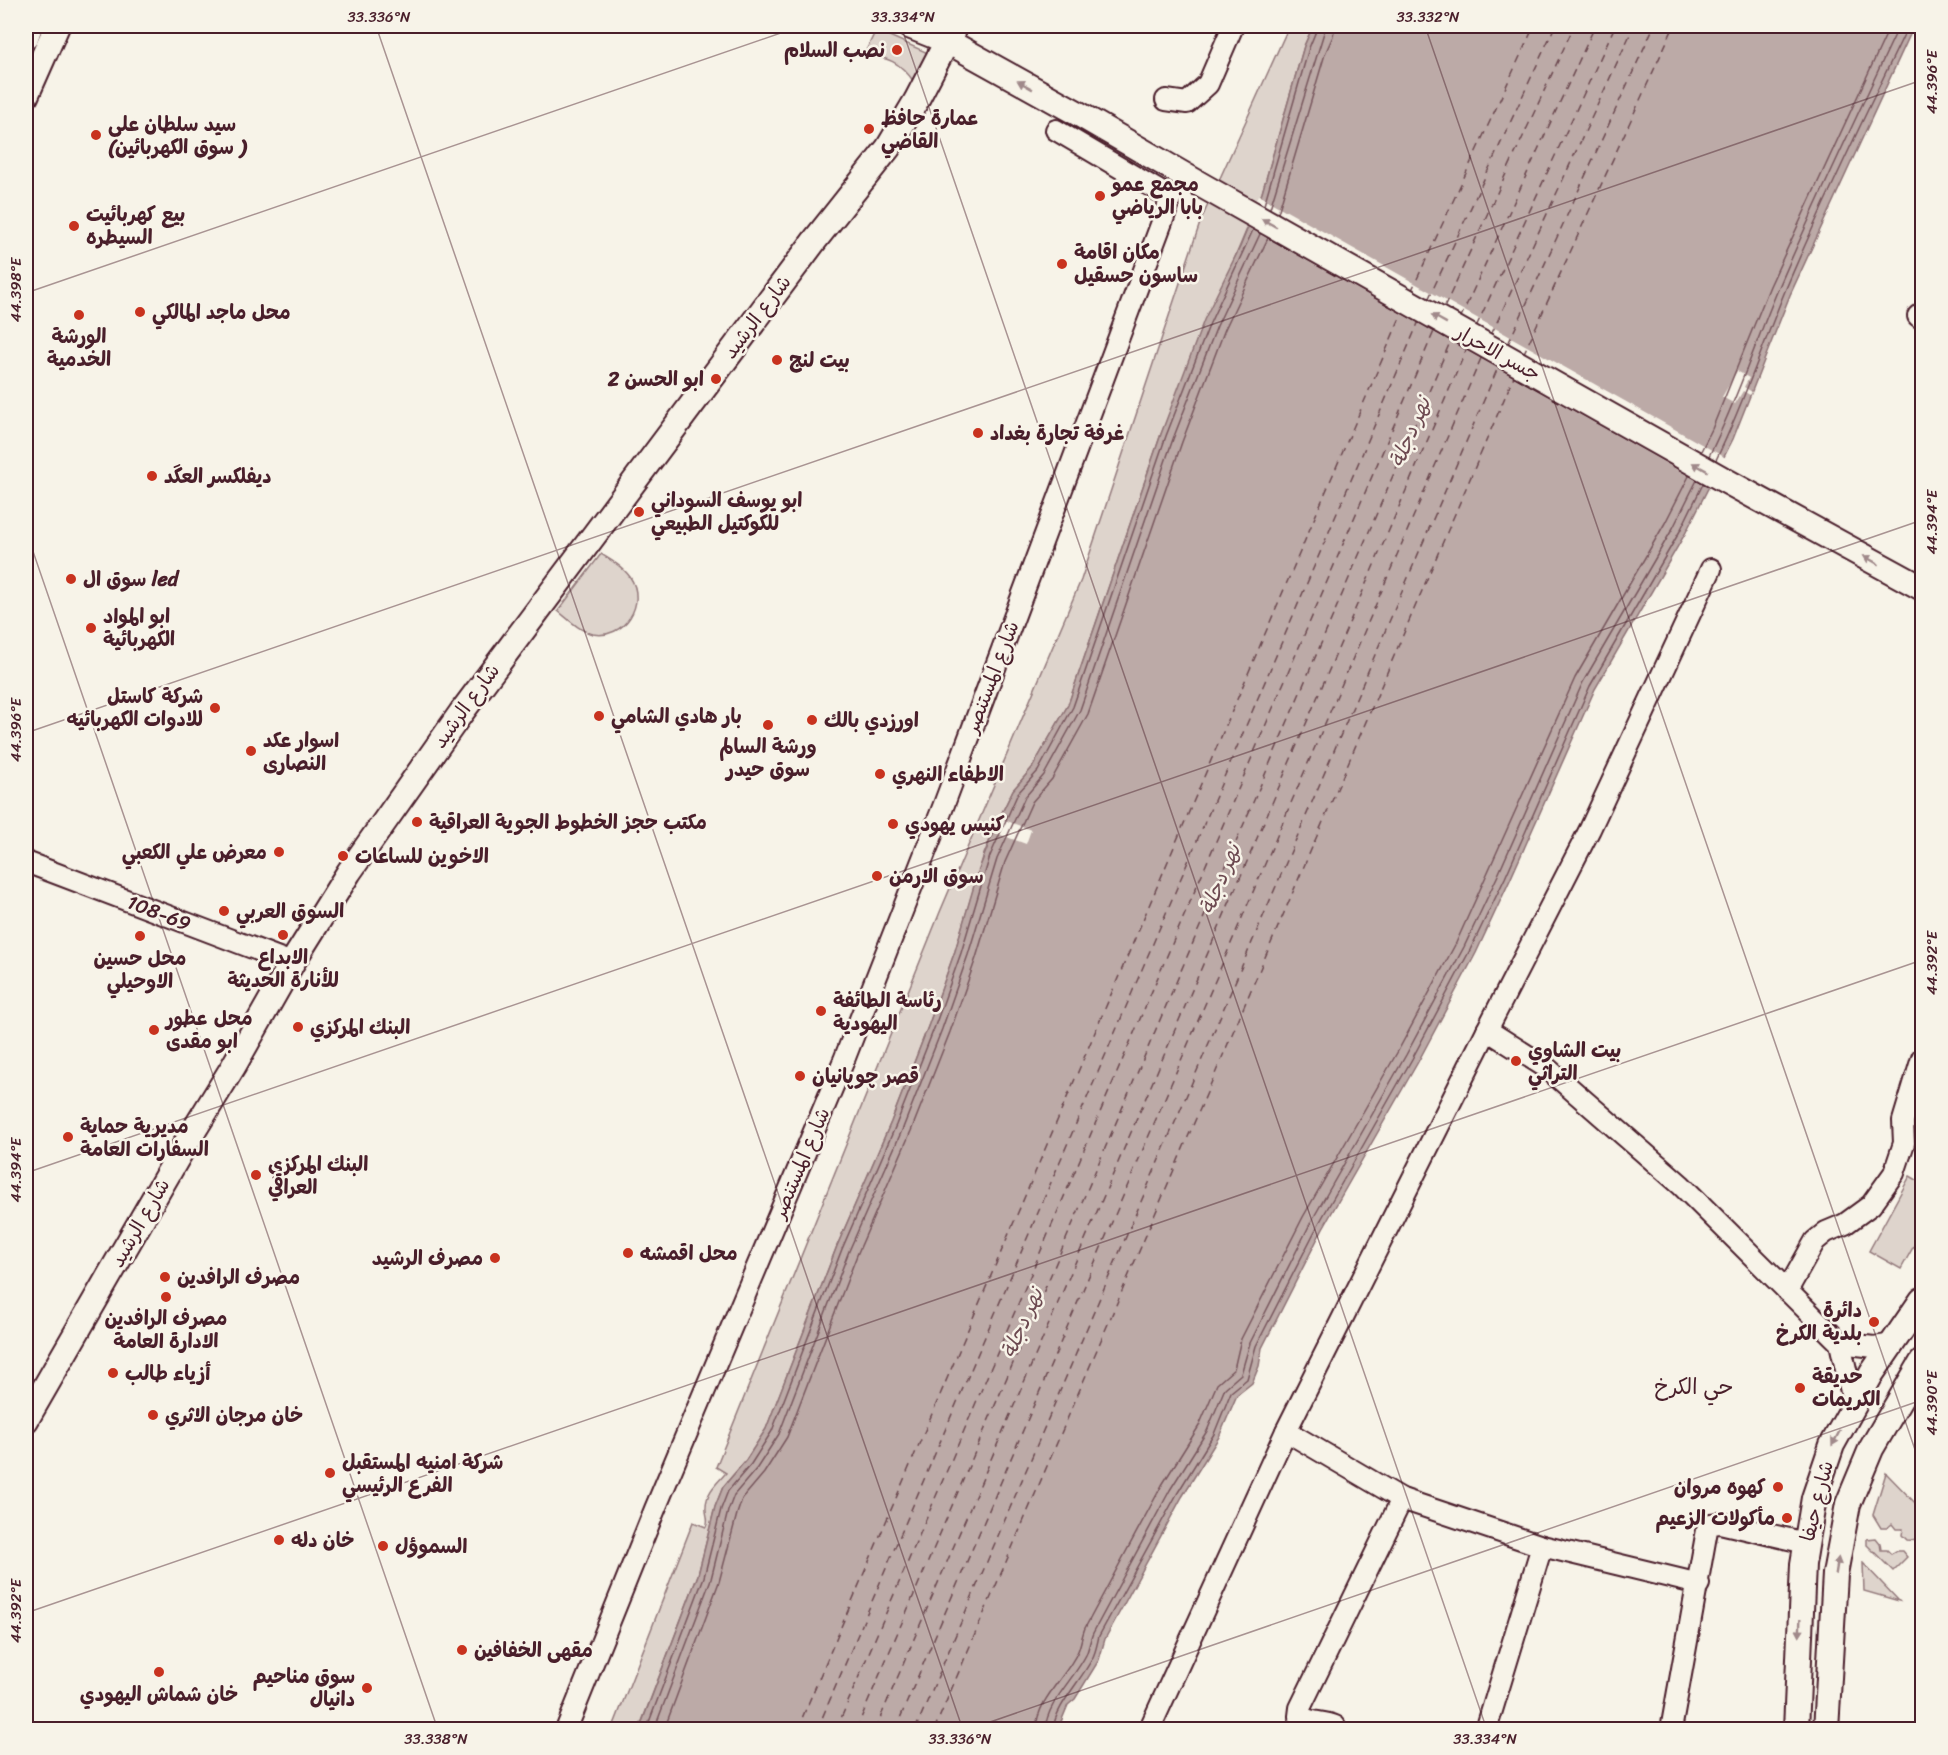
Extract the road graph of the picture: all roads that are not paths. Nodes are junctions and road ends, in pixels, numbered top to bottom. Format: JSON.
{"nodes":[{"id":1,"x":30,"y":26,"type":"edge"},
{"id":2,"x":57,"y":26,"type":"edge"},
{"id":3,"x":909,"y":26,"type":"edge"},
{"id":4,"x":1233,"y":26,"type":"edge"},
{"id":5,"x":951,"y":33,"type":"edge"},
{"id":6,"x":26,"y":37,"type":"edge"},
{"id":7,"x":26,"y":96,"type":"edge"},
{"id":8,"x":1166,"y":100,"type":"dead end"},
{"id":9,"x":1056,"y":130,"type":"dead end"},
{"id":10,"x":1711,"y":569,"type":"dead end"},
{"id":11,"x":1923,"y":588,"type":"edge"},
{"id":12,"x":26,"y":862,"type":"edge"},
{"id":13,"x":292,"y":963,"type":"junction"},
{"id":14,"x":1487,"y":1030,"type":"junction"},
{"id":15,"x":1923,"y":1058,"type":"edge"},
{"id":16,"x":1787,"y":1291,"type":"junction"},
{"id":17,"x":1923,"y":1300,"type":"edge"},
{"id":18,"x":1923,"y":1318,"type":"edge"},
{"id":19,"x":1840,"y":1343,"type":"junction"},
{"id":20,"x":1894,"y":1344,"type":"junction"},
{"id":21,"x":1923,"y":1362,"type":"edge"},
{"id":22,"x":1854,"y":1406,"type":"junction"},
{"id":23,"x":26,"y":1420,"type":"edge"},
{"id":24,"x":1286,"y":1431,"type":"junction"},
{"id":25,"x":1402,"y":1499,"type":"junction"},
{"id":26,"x":1806,"y":1543,"type":"junction"},
{"id":27,"x":1542,"y":1546,"type":"junction"},
{"id":28,"x":1699,"y":1584,"type":"junction"},
{"id":29,"x":566,"y":1730,"type":"edge"},
{"id":30,"x":1149,"y":1730,"type":"edge"},
{"id":31,"x":1335,"y":1730,"type":"edge"},
{"id":32,"x":1486,"y":1730,"type":"edge"},
{"id":33,"x":1671,"y":1730,"type":"edge"},
{"id":34,"x":1796,"y":1730,"type":"edge"},
{"id":35,"x":1826,"y":1730,"type":"edge"}],
"edges":[{"from":1,"to":6,"type":"main road"},
{"from":2,"to":7,"type":"main road"},
{"from":3,"to":5,"type":"main road","name":"جسر الاحرار"},
{"from":4,"to":8,"type":"street"},
{"from":11,"to":5,"type":"main road","name":"جسر الاحرار","one_way":true},
{"from":5,"to":13,"type":"main road","name":"شارع الرشيد"},
{"from":9,"to":29,"type":"street","name":"شارع المستنصر"},
{"from":10,"to":14,"type":"street"},
{"from":12,"to":13,"type":"street","name":"108-69"},
{"from":13,"to":23,"type":"main road","name":"شارع الرشيد"},
{"from":14,"to":16,"type":"street"},
{"from":14,"to":24,"type":"street"},
{"from":15,"to":16,"type":"street"},
{"from":16,"to":19,"type":"street"},
{"from":17,"to":20,"type":"main road","name":"شارع حيفا"},
{"from":18,"to":20,"type":"main road"},
{"from":19,"to":20,"type":"street"},
{"from":19,"to":22,"type":"street"},
{"from":20,"to":22,"type":"main road","name":"شارع حيفا"},
{"from":35,"to":21,"type":"main road","name":"شارع حيفا","one_way":true},
{"from":22,"to":26,"type":"main road","name":"شارع حيفا","one_way":true},
{"from":24,"to":25,"type":"street"},
{"from":24,"to":30,"type":"street"},
{"from":25,"to":27,"type":"street"},
{"from":25,"to":31,"type":"street"},
{"from":26,"to":28,"type":"street"},
{"from":26,"to":34,"type":"main road","name":"شارع حيفا","one_way":true},
{"from":27,"to":28,"type":"street"},
{"from":27,"to":32,"type":"street"},
{"from":28,"to":33,"type":"street"}]}
